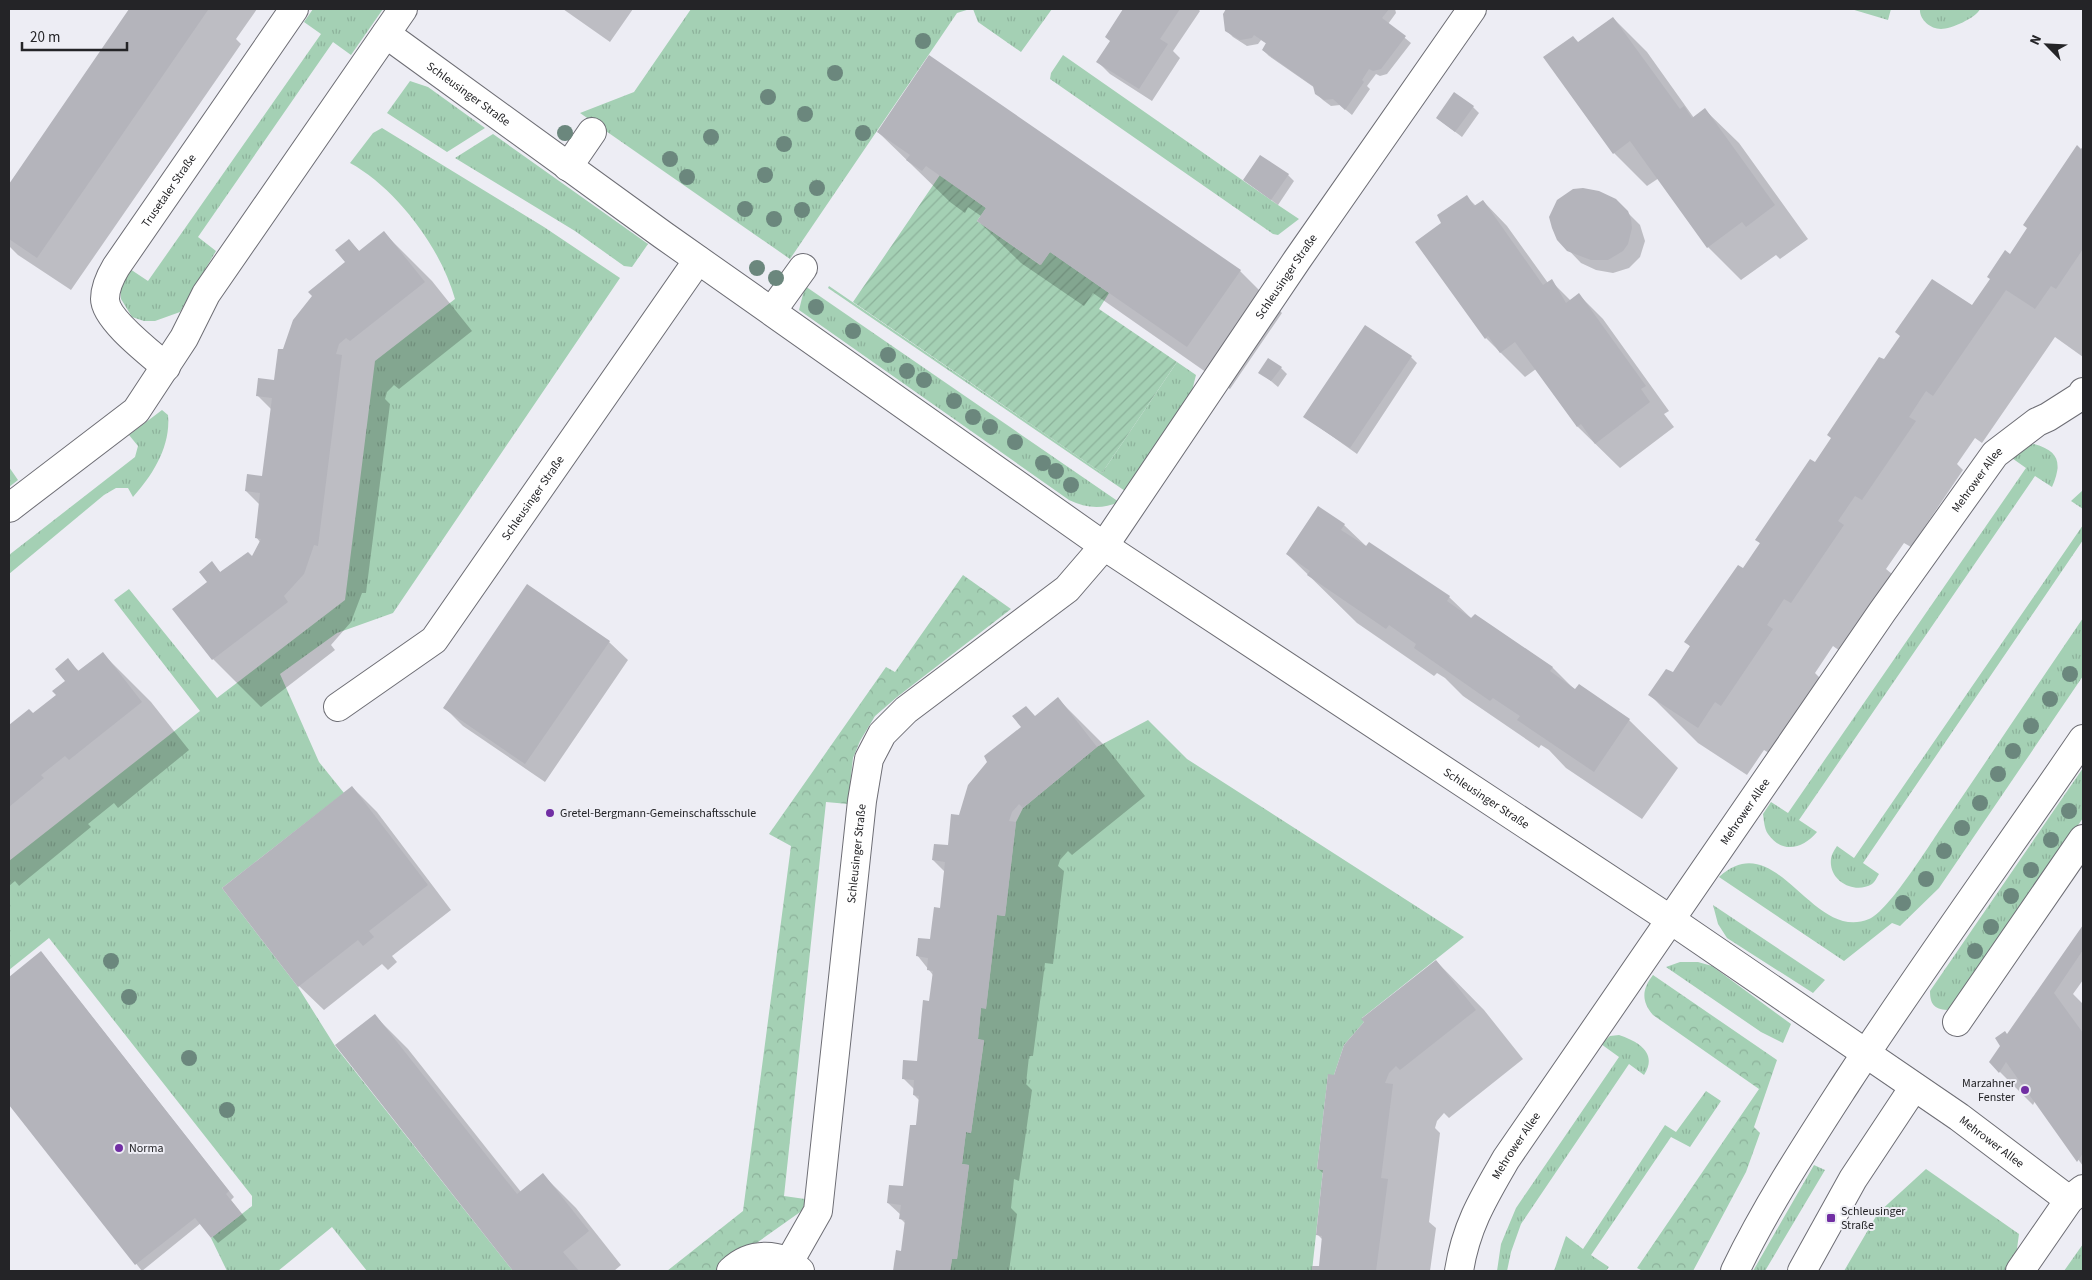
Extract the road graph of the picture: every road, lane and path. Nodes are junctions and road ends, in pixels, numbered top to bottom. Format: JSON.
{"nodes":[{"id":1,"x":294,"y":9,"type":"edge"},
{"id":2,"x":403,"y":9,"type":"edge"},
{"id":3,"x":1472,"y":9,"type":"edge"},
{"id":4,"x":386,"y":34,"type":"junction"},
{"id":5,"x":592,"y":132,"type":"dead end"},
{"id":6,"x":568,"y":167,"type":"junction"},
{"id":7,"x":698,"y":260,"type":"junction"},
{"id":8,"x":803,"y":268,"type":"dead end"},
{"id":9,"x":772,"y":311,"type":"junction"},
{"id":10,"x":166,"y":367,"type":"junction"},
{"id":11,"x":2083,"y":392,"type":"edge"},
{"id":12,"x":9,"y":508,"type":"edge"},
{"id":13,"x":1104,"y":546,"type":"junction"},
{"id":14,"x":338,"y":708,"type":"dead end"},
{"id":15,"x":2083,"y":739,"type":"edge"},
{"id":16,"x":2083,"y":839,"type":"edge"},
{"id":17,"x":1671,"y":920,"type":"junction"},
{"id":18,"x":1957,"y":1022,"type":"dead end"},
{"id":19,"x":1865,"y":1054,"type":"junction"},
{"id":20,"x":1914,"y":1087,"type":"junction"},
{"id":21,"x":2076,"y":1194,"type":"edge"},
{"id":22,"x":794,"y":1267,"type":"edge"},
{"id":23,"x":731,"y":1271,"type":"edge"},
{"id":24,"x":1459,"y":1271,"type":"edge"},
{"id":25,"x":1735,"y":1271,"type":"edge"},
{"id":26,"x":1802,"y":1271,"type":"edge"},
{"id":27,"x":2020,"y":1271,"type":"edge"}],
"edges":[{"from":1,"to":10,"type":"street","name":"Trusetaler Straße"},
{"from":2,"to":4,"type":"street"},
{"from":3,"to":13,"type":"street","name":"Schleusinger Straße"},
{"from":4,"to":6,"type":"street","name":"Schleusinger Straße"},
{"from":4,"to":10,"type":"street"},
{"from":5,"to":6,"type":"street"},
{"from":6,"to":7,"type":"street","name":"Schleusinger Straße"},
{"from":7,"to":9,"type":"street","name":"Schleusinger Straße"},
{"from":7,"to":14,"type":"street","name":"Schleusinger Straße"},
{"from":8,"to":9,"type":"street"},
{"from":9,"to":13,"type":"street","name":"Schleusinger Straße"},
{"from":10,"to":12,"type":"street"},
{"from":11,"to":17,"type":"street","name":"Mehrower Allee"},
{"from":13,"to":17,"type":"street","name":"Schleusinger Straße"},
{"from":13,"to":22,"type":"street","name":"Schleusinger Straße"},
{"from":15,"to":19,"type":"street"},
{"from":16,"to":18,"type":"street"},
{"from":17,"to":19,"type":"street","name":"Schleusinger Straße"},
{"from":17,"to":24,"type":"street","name":"Mehrower Allee"},
{"from":19,"to":20,"type":"street","name":"Mehrower Allee"},
{"from":19,"to":25,"type":"street"},
{"from":20,"to":21,"type":"street","name":"Mehrower Allee"},
{"from":20,"to":26,"type":"street"},
{"from":21,"to":27,"type":"street","name":"Mehrower Allee"},
{"from":22,"to":23,"type":"street","name":"Schleusinger Straße"}]}
